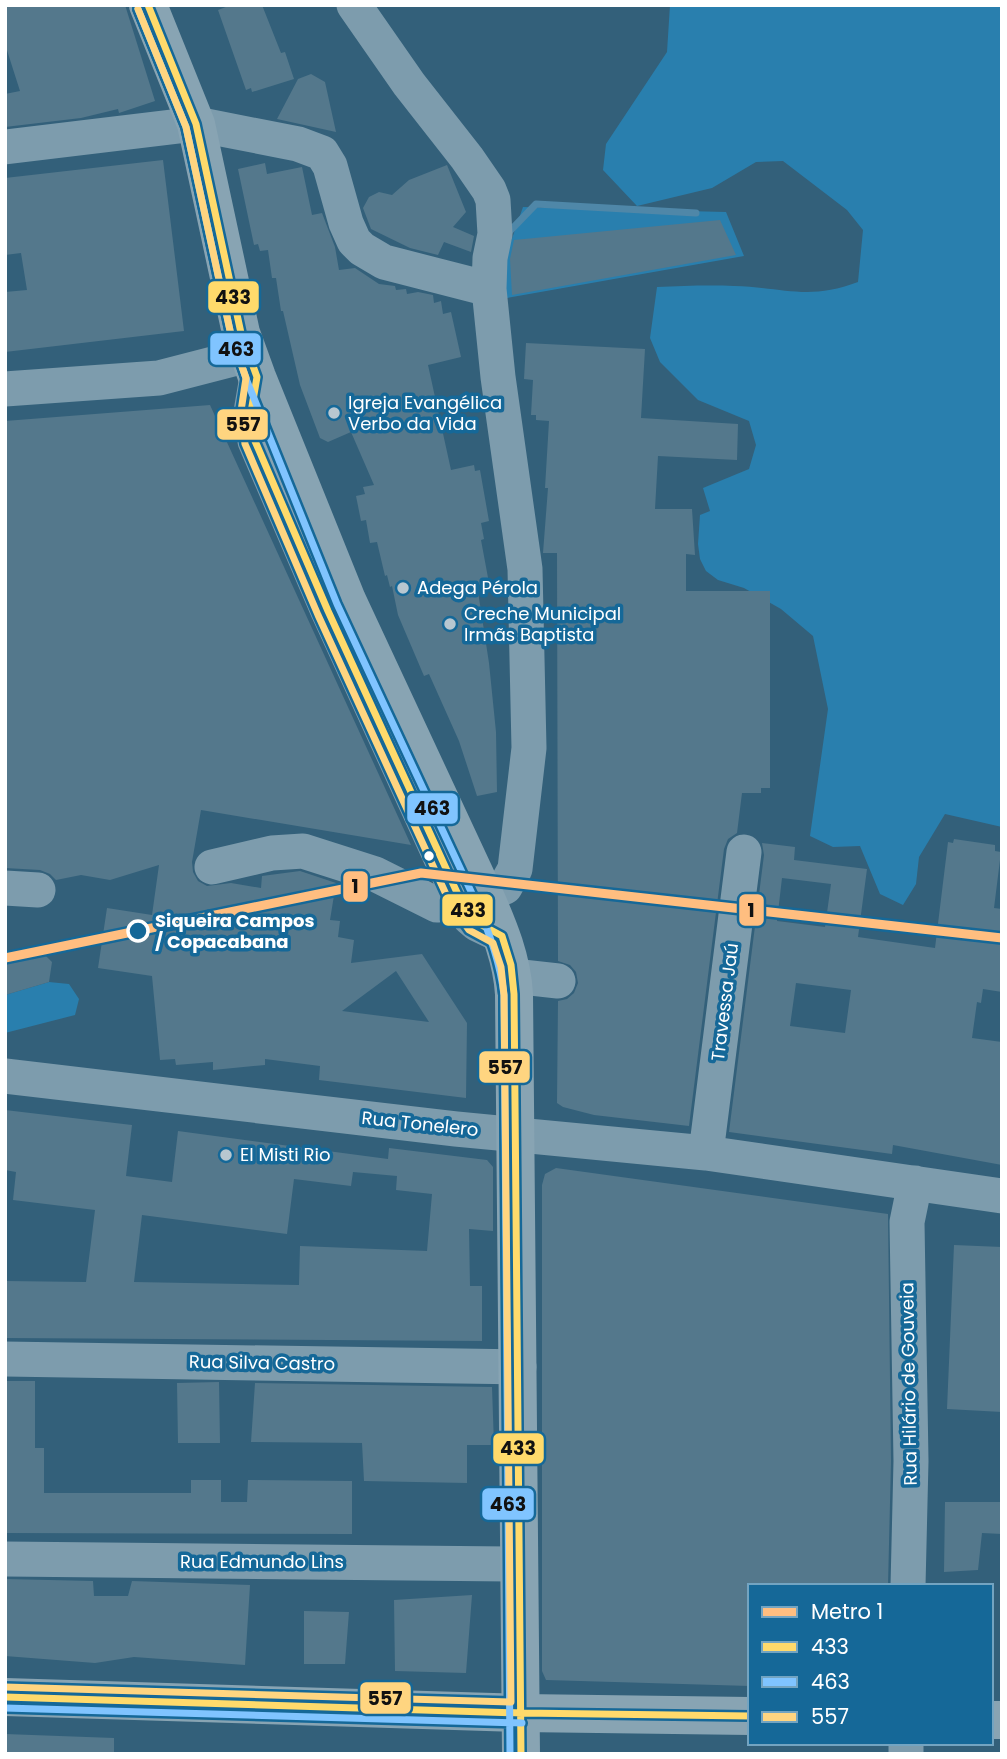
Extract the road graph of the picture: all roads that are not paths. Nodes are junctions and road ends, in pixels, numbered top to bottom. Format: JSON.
{"nodes":[{"id":1,"x":148,"y":5,"type":"edge"},
{"id":2,"x":354,"y":5,"type":"edge"},
{"id":3,"x":196,"y":124,"type":"junction"},
{"id":4,"x":5,"y":147,"type":"edge"},
{"id":5,"x":489,"y":289,"type":"junction"},
{"id":6,"x":253,"y":366,"type":"junction"},
{"id":7,"x":5,"y":389,"type":"edge"},
{"id":8,"x":744,"y":852,"type":"dead end"},
{"id":9,"x":212,"y":867,"type":"dead end"},
{"id":10,"x":473,"y":897,"type":"junction"},
{"id":11,"x":513,"y":976,"type":"junction"},
{"id":12,"x":558,"y":981,"type":"dead end"},
{"id":13,"x":5,"y":1076,"type":"edge"},
{"id":14,"x":516,"y":1133,"type":"junction"},
{"id":15,"x":706,"y":1153,"type":"junction"},
{"id":16,"x":915,"y":1183,"type":"junction"},
{"id":17,"x":1002,"y":1196,"type":"edge"},
{"id":18,"x":5,"y":1359,"type":"edge"},
{"id":19,"x":519,"y":1367,"type":"junction"},
{"id":20,"x":5,"y":1559,"type":"edge"},
{"id":21,"x":519,"y":1564,"type":"junction"},
{"id":22,"x":908,"y":1584,"type":"edge"},
{"id":23,"x":5,"y":1697,"type":"edge"},
{"id":24,"x":522,"y":1713,"type":"junction"},
{"id":25,"x":748,"y":1716,"type":"edge"},
{"id":26,"x":522,"y":1754,"type":"edge"}],
"edges":[{"from":1,"to":3,"type":"main road"},
{"from":2,"to":5,"type":"street"},
{"from":3,"to":4,"type":"street"},
{"from":3,"to":5,"type":"street"},
{"from":3,"to":6,"type":"main road"},
{"from":5,"to":10,"type":"street"},
{"from":6,"to":7,"type":"street"},
{"from":6,"to":10,"type":"main road"},
{"from":8,"to":15,"type":"street","name":"Travessa Jaú"},
{"from":9,"to":10,"type":"street"},
{"from":10,"to":11,"type":"main road"},
{"from":11,"to":12,"type":"street"},
{"from":11,"to":14,"type":"main road"},
{"from":13,"to":14,"type":"street","name":"Rua Tonelero"},
{"from":14,"to":15,"type":"street","name":"Rua Tonelero"},
{"from":14,"to":19,"type":"main road"},
{"from":15,"to":16,"type":"street","name":"Rua Tonelero"},
{"from":16,"to":17,"type":"street","name":"Rua Tonelero"},
{"from":16,"to":22,"type":"street","name":"Rua Hilário de Gouveia"},
{"from":18,"to":19,"type":"street","name":"Rua Silva Castro"},
{"from":19,"to":21,"type":"main road"},
{"from":20,"to":21,"type":"street","name":"Rua Edmundo Lins"},
{"from":21,"to":24,"type":"main road"},
{"from":23,"to":24,"type":"main road"},
{"from":24,"to":25,"type":"main road"},
{"from":24,"to":26,"type":"main road"}]}
